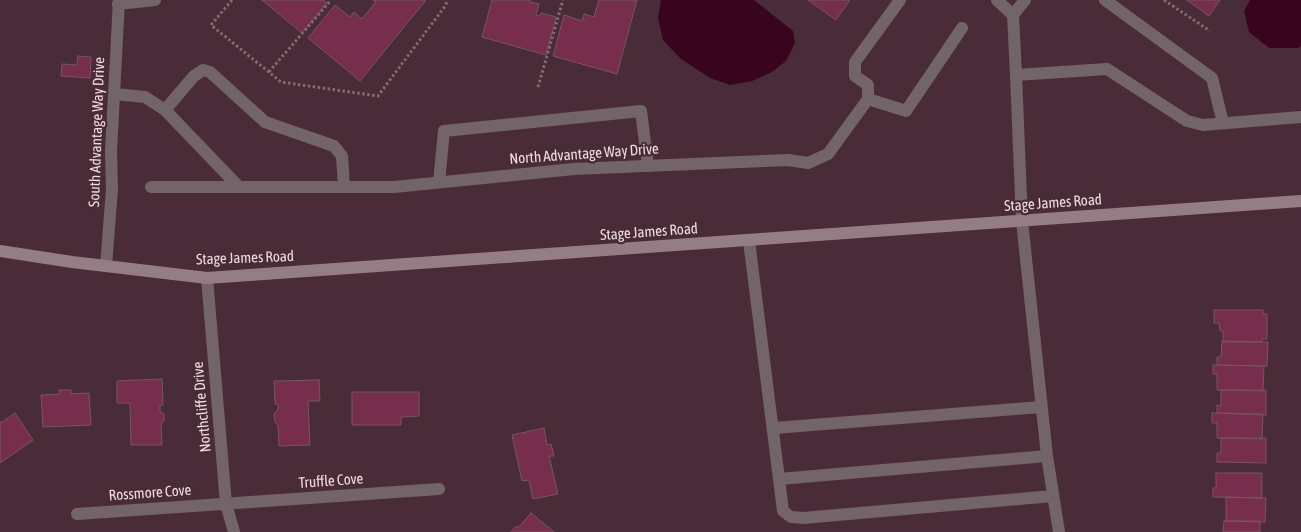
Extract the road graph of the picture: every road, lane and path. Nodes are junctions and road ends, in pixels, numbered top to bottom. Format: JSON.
{"nodes":[{"id":1,"x":155,"y":0,"type":"edge"},
{"id":2,"x":232,"y":0,"type":"edge"},
{"id":3,"x":331,"y":0,"type":"edge"},
{"id":4,"x":447,"y":0,"type":"edge"},
{"id":5,"x":563,"y":0,"type":"edge"},
{"id":6,"x":900,"y":0,"type":"edge"},
{"id":7,"x":997,"y":0,"type":"edge"},
{"id":8,"x":1025,"y":0,"type":"edge"},
{"id":9,"x":1105,"y":0,"type":"edge"},
{"id":10,"x":1164,"y":0,"type":"edge"},
{"id":11,"x":119,"y":2,"type":"edge"},
{"id":12,"x":1013,"y":15,"type":"junction"},
{"id":13,"x":962,"y":28,"type":"dead end"},
{"id":14,"x":1210,"y":32,"type":"dead end"},
{"id":15,"x":269,"y":72,"type":"junction"},
{"id":16,"x":1016,"y":75,"type":"junction"},
{"id":17,"x":538,"y":87,"type":"dead end"},
{"id":18,"x":114,"y":94,"type":"junction"},
{"id":19,"x":868,"y":100,"type":"junction"},
{"id":20,"x":165,"y":110,"type":"junction"},
{"id":21,"x":1301,"y":117,"type":"edge"},
{"id":22,"x":1223,"y":123,"type":"junction"},
{"id":23,"x":648,"y":166,"type":"junction"},
{"id":24,"x":439,"y":182,"type":"junction"},
{"id":25,"x":238,"y":186,"type":"junction"},
{"id":26,"x":151,"y":187,"type":"dead end"},
{"id":27,"x":344,"y":187,"type":"junction"},
{"id":28,"x":1301,"y":202,"type":"edge"},
{"id":29,"x":1022,"y":222,"type":"junction"},
{"id":30,"x":749,"y":241,"type":"junction"},
{"id":31,"x":0,"y":251,"type":"edge"},
{"id":32,"x":106,"y":266,"type":"junction"},
{"id":33,"x":207,"y":278,"type":"junction"},
{"id":34,"x":1042,"y":406,"type":"junction"},
{"id":35,"x":774,"y":428,"type":"junction"},
{"id":36,"x":1047,"y":456,"type":"junction"},
{"id":37,"x":779,"y":479,"type":"junction"},
{"id":38,"x":439,"y":489,"type":"dead end"},
{"id":39,"x":1053,"y":496,"type":"junction"},
{"id":40,"x":226,"y":504,"type":"junction"},
{"id":41,"x":77,"y":514,"type":"dead end"},
{"id":42,"x":234,"y":532,"type":"edge"},
{"id":43,"x":1059,"y":532,"type":"edge"}],
"edges":[{"from":1,"to":11,"type":"street"},
{"from":2,"to":15,"type":"path"},
{"from":3,"to":15,"type":"path"},
{"from":4,"to":15,"type":"path"},
{"from":5,"to":17,"type":"path"},
{"from":6,"to":19,"type":"street"},
{"from":7,"to":12,"type":"street"},
{"from":8,"to":12,"type":"street"},
{"from":9,"to":22,"type":"street"},
{"from":10,"to":14,"type":"path"},
{"from":11,"to":18,"type":"street","name":"South Advantage Way Drive"},
{"from":12,"to":16,"type":"street"},
{"from":13,"to":19,"type":"street"},
{"from":16,"to":22,"type":"street"},
{"from":16,"to":29,"type":"street"},
{"from":18,"to":20,"type":"street"},
{"from":18,"to":32,"type":"street","name":"South Advantage Way Drive"},
{"from":19,"to":23,"type":"street","name":"North Advantage Way Drive"},
{"from":20,"to":25,"type":"street"},
{"from":20,"to":27,"type":"street"},
{"from":21,"to":22,"type":"street"},
{"from":23,"to":24,"type":"street","name":"North Advantage Way Drive"},
{"from":23,"to":24,"type":"street"},
{"from":24,"to":27,"type":"street","name":"North Advantage Way Drive"},
{"from":25,"to":26,"type":"street","name":"North Advantage Way Drive"},
{"from":25,"to":27,"type":"street","name":"North Advantage Way Drive"},
{"from":28,"to":29,"type":"main road","name":"Stage James Road"},
{"from":29,"to":30,"type":"main road","name":"Stage James Road"},
{"from":29,"to":34,"type":"street"},
{"from":30,"to":33,"type":"main road","name":"Stage James Road"},
{"from":30,"to":35,"type":"street"},
{"from":31,"to":32,"type":"main road","name":"Stage James Road"},
{"from":32,"to":33,"type":"main road","name":"Stage James Road"},
{"from":33,"to":40,"type":"street","name":"Northcliffe Drive"},
{"from":34,"to":35,"type":"street"},
{"from":34,"to":36,"type":"street"},
{"from":35,"to":37,"type":"street"},
{"from":36,"to":37,"type":"street"},
{"from":36,"to":39,"type":"street"},
{"from":37,"to":39,"type":"street"},
{"from":38,"to":40,"type":"street","name":"Truffle Cove"},
{"from":39,"to":43,"type":"street"},
{"from":40,"to":41,"type":"street","name":"Rossmore Cove"},
{"from":40,"to":42,"type":"street","name":"Northcliffe Drive"}]}
